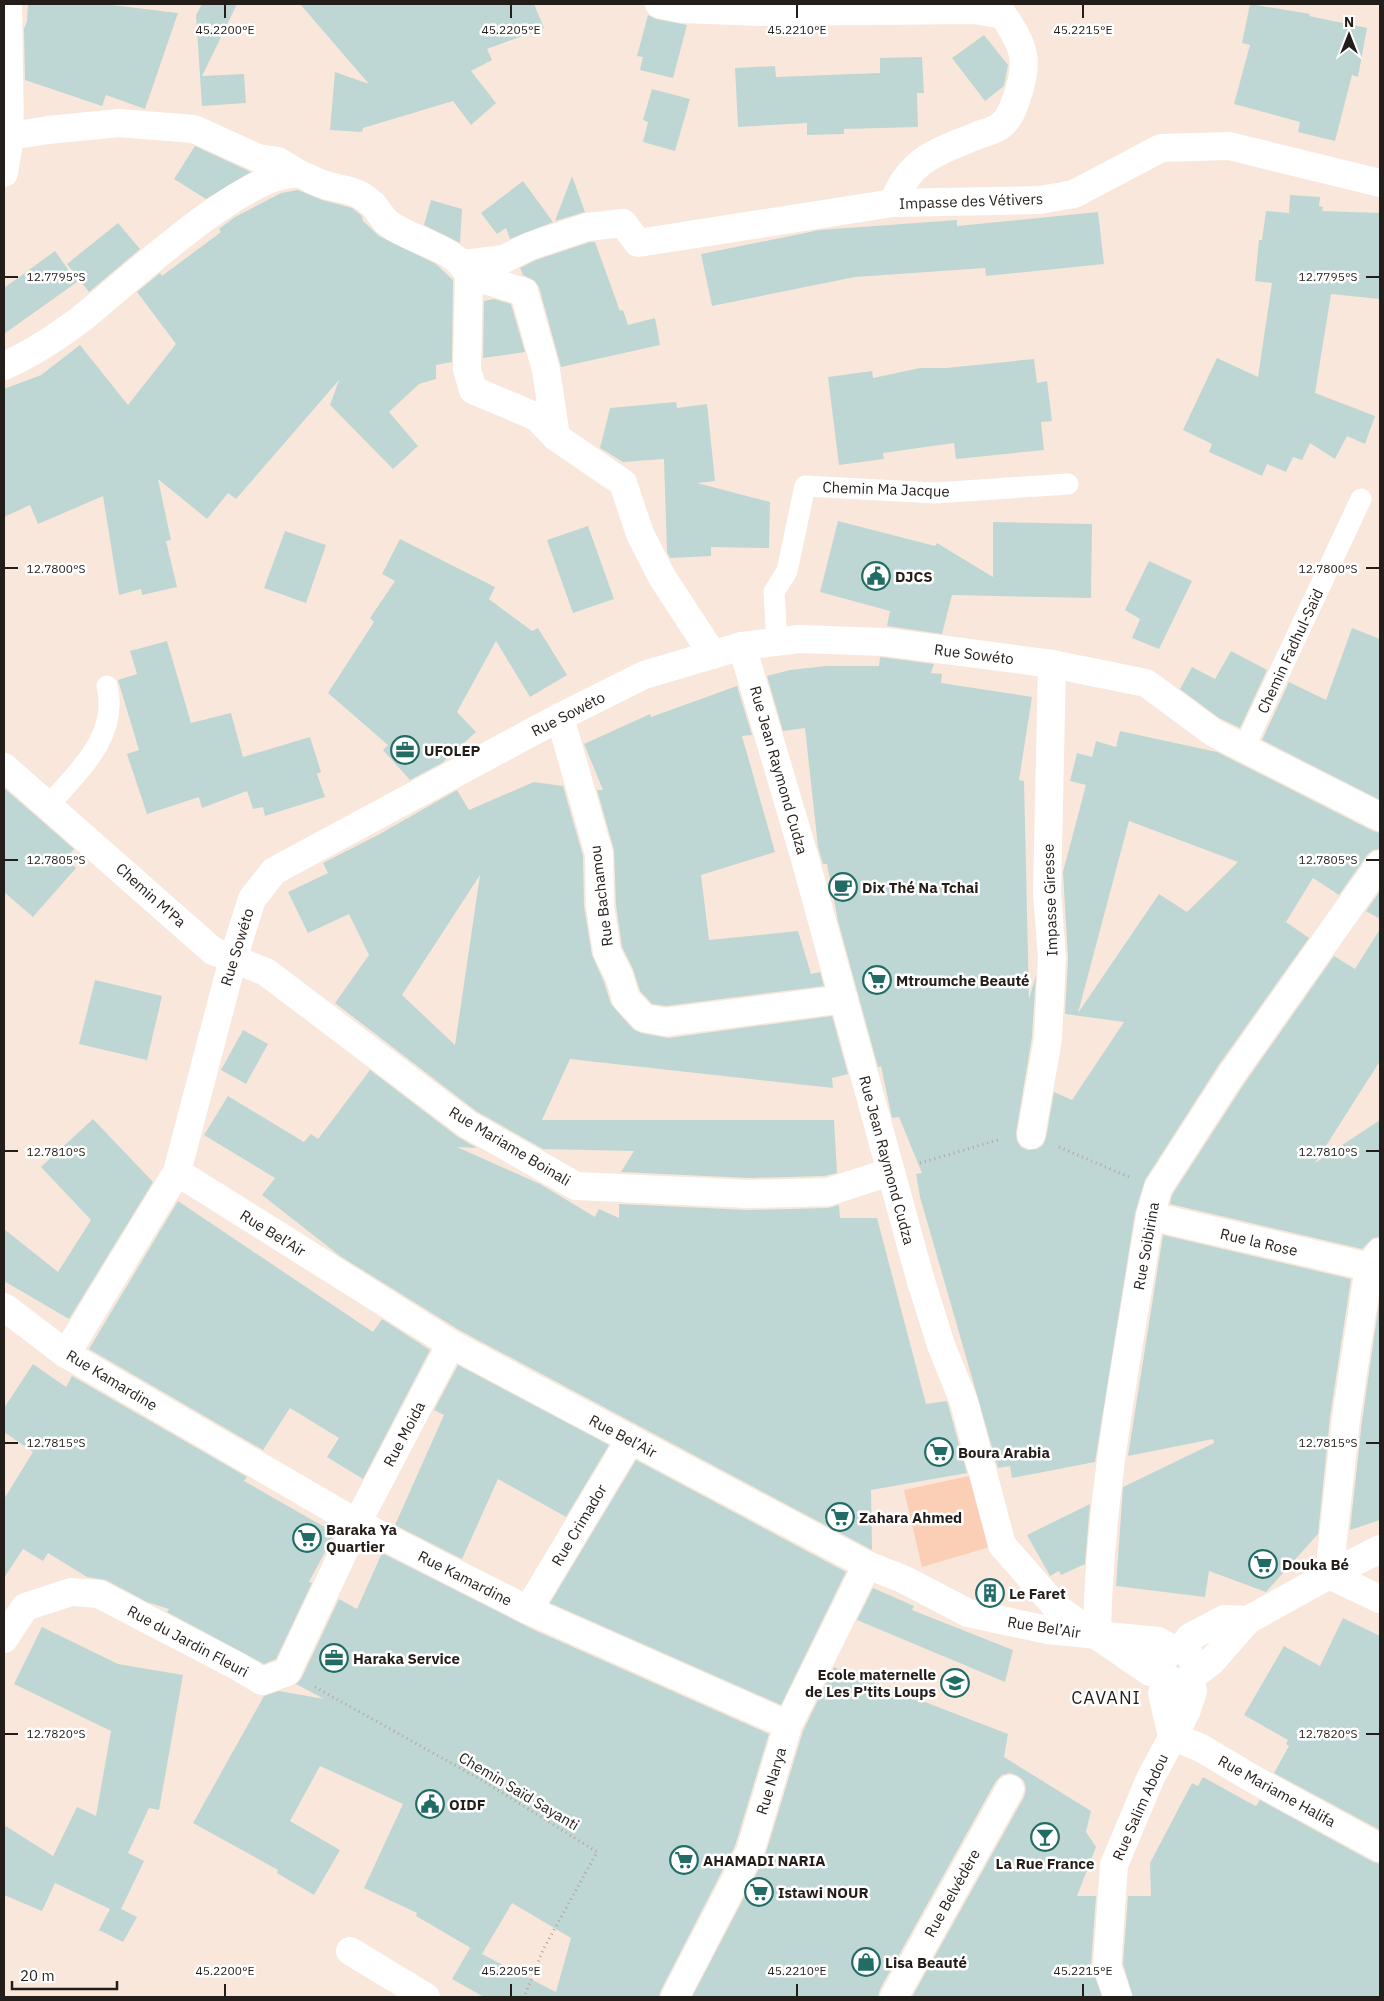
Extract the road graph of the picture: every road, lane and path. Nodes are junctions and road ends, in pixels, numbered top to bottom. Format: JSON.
{"nodes":[{"id":1,"x":8,"y":4,"type":"edge"},
{"id":2,"x":659,"y":4,"type":"edge"},
{"id":3,"x":10,"y":136,"type":"junction"},
{"id":4,"x":4,"y":173,"type":"edge"},
{"id":5,"x":299,"y":174,"type":"junction"},
{"id":6,"x":1380,"y":183,"type":"edge"},
{"id":7,"x":893,"y":203,"type":"junction"},
{"id":8,"x":466,"y":269,"type":"junction"},
{"id":9,"x":4,"y":366,"type":"edge"},
{"id":10,"x":556,"y":437,"type":"junction"},
{"id":11,"x":1068,"y":484,"type":"dead end"},
{"id":12,"x":1361,"y":499,"type":"dead end"},
{"id":13,"x":777,"y":642,"type":"junction"},
{"id":14,"x":742,"y":646,"type":"junction"},
{"id":15,"x":712,"y":655,"type":"junction"},
{"id":16,"x":1052,"y":664,"type":"junction"},
{"id":17,"x":107,"y":686,"type":"dead end"},
{"id":18,"x":560,"y":717,"type":"junction"},
{"id":19,"x":1244,"y":748,"type":"junction"},
{"id":20,"x":6,"y":773,"type":"edge"},
{"id":21,"x":49,"y":805,"type":"junction"},
{"id":22,"x":1380,"y":817,"type":"edge"},
{"id":23,"x":1380,"y":864,"type":"edge"},
{"id":24,"x":233,"y":959,"type":"junction"},
{"id":25,"x":844,"y":999,"type":"junction"},
{"id":26,"x":1023,"y":1135,"type":"junction"},
{"id":27,"x":177,"y":1172,"type":"junction"},
{"id":28,"x":890,"y":1172,"type":"junction"},
{"id":29,"x":1158,"y":1188,"type":"junction"},
{"id":30,"x":1150,"y":1216,"type":"junction"},
{"id":31,"x":1374,"y":1260,"type":"edge"},
{"id":32,"x":4,"y":1307,"type":"edge"},
{"id":33,"x":451,"y":1344,"type":"junction"},
{"id":34,"x":66,"y":1354,"type":"junction"},
{"id":35,"x":630,"y":1440,"type":"junction"},
{"id":36,"x":357,"y":1523,"type":"junction"},
{"id":37,"x":1380,"y":1549,"type":"edge"},
{"id":38,"x":867,"y":1565,"type":"junction"},
{"id":39,"x":1328,"y":1575,"type":"junction"},
{"id":40,"x":1380,"y":1599,"type":"edge"},
{"id":41,"x":528,"y":1610,"type":"junction"},
{"id":42,"x":1248,"y":1620,"type":"junction"},
{"id":43,"x":1098,"y":1635,"type":"junction"},
{"id":44,"x":4,"y":1639,"type":"edge"},
{"id":45,"x":1177,"y":1649,"type":"junction"},
{"id":46,"x":287,"y":1672,"type":"junction"},
{"id":47,"x":1179,"y":1677,"type":"junction"},
{"id":48,"x":788,"y":1725,"type":"junction"},
{"id":49,"x":1172,"y":1736,"type":"junction"},
{"id":50,"x":1010,"y":1789,"type":"dead end"},
{"id":51,"x":1380,"y":1848,"type":"edge"},
{"id":52,"x":350,"y":1951,"type":"dead end"},
{"id":53,"x":426,"y":1997,"type":"edge"},
{"id":54,"x":524,"y":1997,"type":"edge"},
{"id":55,"x":675,"y":1997,"type":"edge"},
{"id":56,"x":894,"y":1997,"type":"edge"},
{"id":57,"x":1118,"y":1997,"type":"edge"}],
"edges":[{"from":1,"to":3,"type":"street"},
{"from":2,"to":7,"type":"street"},
{"from":3,"to":4,"type":"street"},
{"from":3,"to":5,"type":"street"},
{"from":5,"to":8,"type":"street"},
{"from":5,"to":9,"type":"street"},
{"from":6,"to":7,"type":"street","name":"Impasse des Vétivers"},
{"from":7,"to":8,"type":"street","name":"Impasse des Vétivers"},
{"from":8,"to":10,"type":"street"},
{"from":8,"to":10,"type":"street"},
{"from":10,"to":15,"type":"street"},
{"from":11,"to":13,"type":"lane","name":"Chemin Ma Jacque"},
{"from":12,"to":19,"type":"lane","name":"Chemin Fadhul-Saïd"},
{"from":13,"to":14,"type":"street","name":"Rue Sowéto"},
{"from":13,"to":16,"type":"street","name":"Rue Sowéto"},
{"from":14,"to":15,"type":"street","name":"Rue Sowéto"},
{"from":14,"to":25,"type":"street","name":"Rue Jean Raymond Cudza"},
{"from":15,"to":18,"type":"street","name":"Rue Sowéto"},
{"from":16,"to":19,"type":"street","name":"Rue Sowéto"},
{"from":16,"to":26,"type":"street","name":"Impasse Giresse"},
{"from":17,"to":21,"type":"lane"},
{"from":18,"to":24,"type":"street","name":"Rue Sowéto"},
{"from":18,"to":25,"type":"street","name":"Rue Bachamou"},
{"from":19,"to":22,"type":"street","name":"Rue Sowéto"},
{"from":20,"to":21,"type":"street","name":"Chemin M'Pa"},
{"from":21,"to":24,"type":"street","name":"Chemin M'Pa"},
{"from":23,"to":29,"type":"street","name":"Rue Soibirina"},
{"from":24,"to":27,"type":"street","name":"Rue Sowéto"},
{"from":24,"to":28,"type":"street","name":"Rue Mariame Boinali"},
{"from":25,"to":28,"type":"street","name":"Rue Jean Raymond Cudza"},
{"from":26,"to":28,"type":"path"},
{"from":26,"to":29,"type":"path"},
{"from":27,"to":33,"type":"street","name":"Rue Bel’Air"},
{"from":27,"to":34,"type":"street","name":"Rue Sowéto"},
{"from":28,"to":43,"type":"street","name":"Rue Jean Raymond Cudza"},
{"from":29,"to":30,"type":"street","name":"Rue Soibirina"},
{"from":30,"to":31,"type":"street","name":"Rue la Rose"},
{"from":30,"to":43,"type":"street","name":"Rue Soibirina"},
{"from":31,"to":39,"type":"street"},
{"from":32,"to":34,"type":"street","name":"Rue Kamardine"},
{"from":33,"to":35,"type":"street","name":"Rue Bel’Air"},
{"from":33,"to":36,"type":"street","name":"Rue Moida"},
{"from":34,"to":36,"type":"street","name":"Rue Kamardine"},
{"from":35,"to":38,"type":"street","name":"Rue Bel’Air"},
{"from":35,"to":41,"type":"street","name":"Rue Crimador"},
{"from":36,"to":41,"type":"street","name":"Rue Kamardine"},
{"from":36,"to":46,"type":"street"},
{"from":37,"to":39,"type":"street"},
{"from":38,"to":43,"type":"street","name":"Rue Bel’Air"},
{"from":38,"to":48,"type":"street","name":"Rue Narya"},
{"from":39,"to":40,"type":"street"},
{"from":39,"to":42,"type":"street"},
{"from":41,"to":48,"type":"street","name":"Rue Kamardine"},
{"from":42,"to":45,"type":"street"},
{"from":42,"to":47,"type":"street"},
{"from":43,"to":45,"type":"street","name":"Rue Bel’Air"},
{"from":43,"to":47,"type":"street","name":"Rue Bel’Air"},
{"from":44,"to":46,"type":"street","name":"Rue du Jardin Fleuri"},
{"from":45,"to":47,"type":"street"},
{"from":46,"to":54,"type":"path","name":"Chemin Saïd Sayanti"},
{"from":47,"to":49,"type":"street"},
{"from":48,"to":55,"type":"street","name":"Rue Narya"},
{"from":49,"to":51,"type":"street","name":"Rue Mariame Halifa"},
{"from":49,"to":57,"type":"street","name":"Rue Salim Abdou"},
{"from":50,"to":56,"type":"street","name":"Rue Belvédère"},
{"from":52,"to":53,"type":"street"}]}
